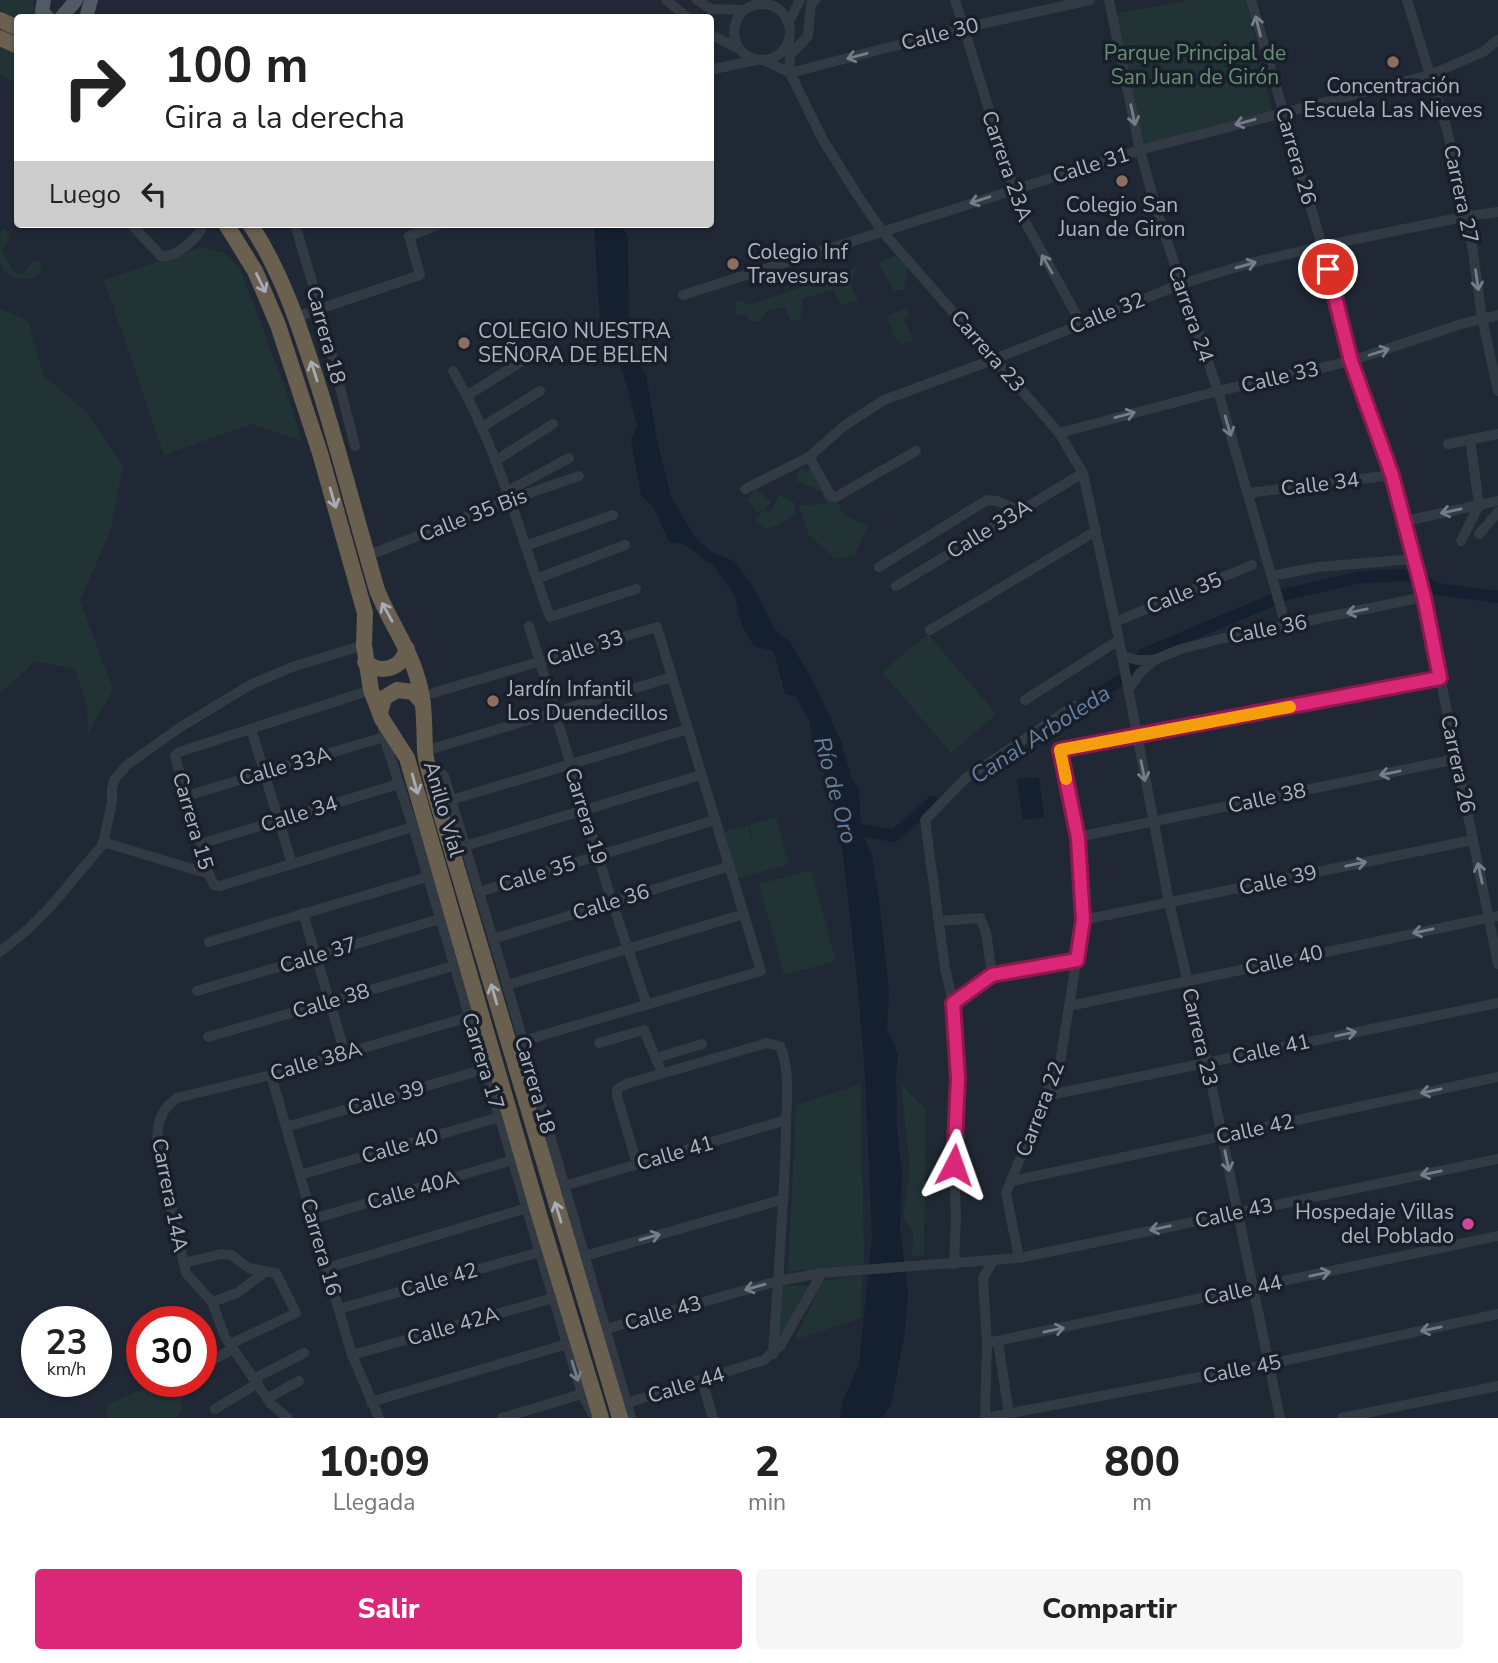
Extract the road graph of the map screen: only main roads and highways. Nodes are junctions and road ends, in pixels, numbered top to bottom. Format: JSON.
{"nodes":[{"id":1,"x":76,"y":0,"type":"edge"},
{"id":2,"x":64,"y":14,"type":"edge"},
{"id":3,"x":229,"y":228,"type":"edge"},
{"id":4,"x":252,"y":228,"type":"edge"},
{"id":5,"x":407,"y":649,"type":"junction"},
{"id":6,"x":365,"y":662,"type":"junction"},
{"id":7,"x":428,"y":698,"type":"junction"},
{"id":8,"x":381,"y":716,"type":"junction"},
{"id":9,"x":623,"y":1410,"type":"edge"},
{"id":10,"x":601,"y":1418,"type":"edge"}],
"edges":[{"from":1,"to":2,"type":"main road"},
{"from":3,"to":6,"type":"highway","name":"Anillo Víal","one_way":true},
{"from":5,"to":4,"type":"highway","name":"Anillo Víal","one_way":true},
{"from":5,"to":6,"type":"highway"},
{"from":5,"to":7,"type":"highway","name":"Anillo Víal"},
{"from":6,"to":8,"type":"highway","name":"Anillo Víal"},
{"from":7,"to":8,"type":"highway"},
{"from":9,"to":7,"type":"highway","name":"Anillo Víal","one_way":true},
{"from":8,"to":10,"type":"highway","name":"Anillo Víal","one_way":true}]}
